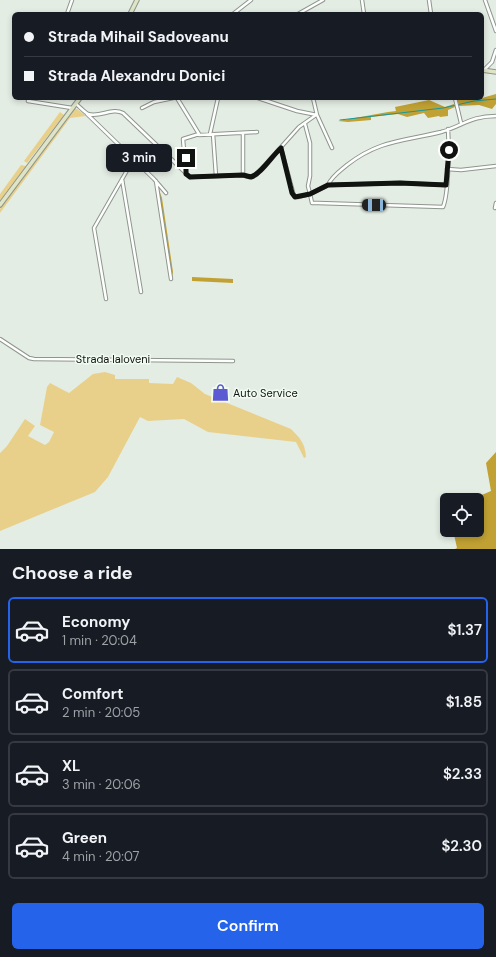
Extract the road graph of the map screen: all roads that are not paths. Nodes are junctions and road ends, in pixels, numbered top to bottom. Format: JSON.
{"nodes":[{"id":1,"x":72,"y":0,"type":"edge"},
{"id":2,"x":138,"y":0,"type":"edge"},
{"id":3,"x":251,"y":0,"type":"edge"},
{"id":4,"x":323,"y":0,"type":"edge"},
{"id":5,"x":362,"y":0,"type":"edge"},
{"id":6,"x":429,"y":0,"type":"edge"},
{"id":7,"x":485,"y":0,"type":"edge"},
{"id":8,"x":68,"y":12,"type":"edge"},
{"id":9,"x":131,"y":12,"type":"edge"},
{"id":10,"x":236,"y":12,"type":"edge"},
{"id":11,"x":302,"y":12,"type":"edge"},
{"id":12,"x":364,"y":12,"type":"edge"},
{"id":13,"x":431,"y":12,"type":"edge"},
{"id":14,"x":496,"y":31,"type":"edge"},
{"id":15,"x":496,"y":50,"type":"edge"},
{"id":16,"x":484,"y":69,"type":"edge"},
{"id":17,"x":484,"y":70,"type":"edge"},
{"id":18,"x":496,"y":72,"type":"edge"},
{"id":19,"x":30,"y":100,"type":"edge"},
{"id":20,"x":79,"y":100,"type":"edge"},
{"id":21,"x":164,"y":100,"type":"edge"},
{"id":22,"x":178,"y":100,"type":"edge"},
{"id":23,"x":218,"y":100,"type":"edge"},
{"id":24,"x":265,"y":100,"type":"edge"},
{"id":25,"x":313,"y":100,"type":"edge"},
{"id":26,"x":455,"y":100,"type":"edge"},
{"id":27,"x":76,"y":104,"type":"junction"},
{"id":28,"x":73,"y":108,"type":"junction"},
{"id":29,"x":142,"y":108,"type":"dead end"},
{"id":30,"x":87,"y":113,"type":"junction"},
{"id":31,"x":317,"y":115,"type":"junction"},
{"id":32,"x":496,"y":116,"type":"edge"},
{"id":33,"x":461,"y":123,"type":"junction"},
{"id":34,"x":305,"y":124,"type":"junction"},
{"id":35,"x":448,"y":129,"type":"junction"},
{"id":36,"x":257,"y":132,"type":"dead end"},
{"id":37,"x":243,"y":133,"type":"junction"},
{"id":38,"x":212,"y":134,"type":"junction"},
{"id":39,"x":199,"y":135,"type":"junction"},
{"id":40,"x":281,"y":148,"type":"junction"},
{"id":41,"x":332,"y":148,"type":"dead end"},
{"id":42,"x":133,"y":160,"type":"junction"},
{"id":43,"x":496,"y":166,"type":"edge"},
{"id":44,"x":448,"y":169,"type":"junction"},
{"id":45,"x":186,"y":174,"type":"junction"},
{"id":46,"x":243,"y":175,"type":"junction"},
{"id":47,"x":216,"y":176,"type":"junction"},
{"id":48,"x":122,"y":179,"type":"junction"},
{"id":49,"x":156,"y":181,"type":"junction"},
{"id":50,"x":328,"y":185,"type":"junction"},
{"id":51,"x":446,"y":185,"type":"junction"},
{"id":52,"x":166,"y":193,"type":"dead end"},
{"id":53,"x":310,"y":194,"type":"junction"},
{"id":54,"x":496,"y":203,"type":"edge"},
{"id":55,"x":0,"y":205,"type":"edge"},
{"id":56,"x":495,"y":208,"type":"edge"},
{"id":57,"x":171,"y":279,"type":"dead end"},
{"id":58,"x":141,"y":292,"type":"dead end"},
{"id":59,"x":106,"y":299,"type":"dead end"},
{"id":60,"x":0,"y":339,"type":"edge"},
{"id":61,"x":233,"y":361,"type":"dead end"}],
"edges":[{"from":1,"to":8,"type":"street"},
{"from":2,"to":9,"type":"street"},
{"from":3,"to":10,"type":"street"},
{"from":4,"to":11,"type":"street"},
{"from":5,"to":12,"type":"street"},
{"from":6,"to":13,"type":"street"},
{"from":7,"to":14,"type":"street"},
{"from":15,"to":16,"type":"street"},
{"from":17,"to":18,"type":"street"},
{"from":19,"to":28,"type":"street"},
{"from":20,"to":27,"type":"street"},
{"from":21,"to":29,"type":"street"},
{"from":22,"to":39,"type":"street"},
{"from":23,"to":38,"type":"street"},
{"from":24,"to":31,"type":"street"},
{"from":25,"to":31,"type":"street"},
{"from":26,"to":33,"type":"street"},
{"from":27,"to":28,"type":"street"},
{"from":27,"to":30,"type":"street"},
{"from":28,"to":55,"type":"street"},
{"from":30,"to":42,"type":"street"},
{"from":30,"to":45,"type":"street"},
{"from":31,"to":34,"type":"street"},
{"from":31,"to":41,"type":"street"},
{"from":32,"to":33,"type":"street"},
{"from":33,"to":35,"type":"street"},
{"from":34,"to":40,"type":"street"},
{"from":34,"to":53,"type":"street"},
{"from":35,"to":44,"type":"street"},
{"from":35,"to":50,"type":"street"},
{"from":36,"to":37,"type":"street"},
{"from":37,"to":38,"type":"street"},
{"from":37,"to":46,"type":"street"},
{"from":38,"to":39,"type":"street"},
{"from":38,"to":47,"type":"street"},
{"from":39,"to":45,"type":"street"},
{"from":40,"to":46,"type":"street"},
{"from":40,"to":53,"type":"street"},
{"from":42,"to":48,"type":"street"},
{"from":42,"to":49,"type":"street"},
{"from":43,"to":44,"type":"street"},
{"from":44,"to":51,"type":"street"},
{"from":45,"to":47,"type":"street"},
{"from":46,"to":47,"type":"street"},
{"from":48,"to":58,"type":"street"},
{"from":48,"to":59,"type":"street"},
{"from":49,"to":52,"type":"street"},
{"from":49,"to":57,"type":"street"},
{"from":50,"to":51,"type":"street"},
{"from":50,"to":53,"type":"street"},
{"from":51,"to":53,"type":"street"},
{"from":54,"to":56,"type":"street"},
{"from":60,"to":61,"type":"street","name":"Strada Ialoveni"}]}
